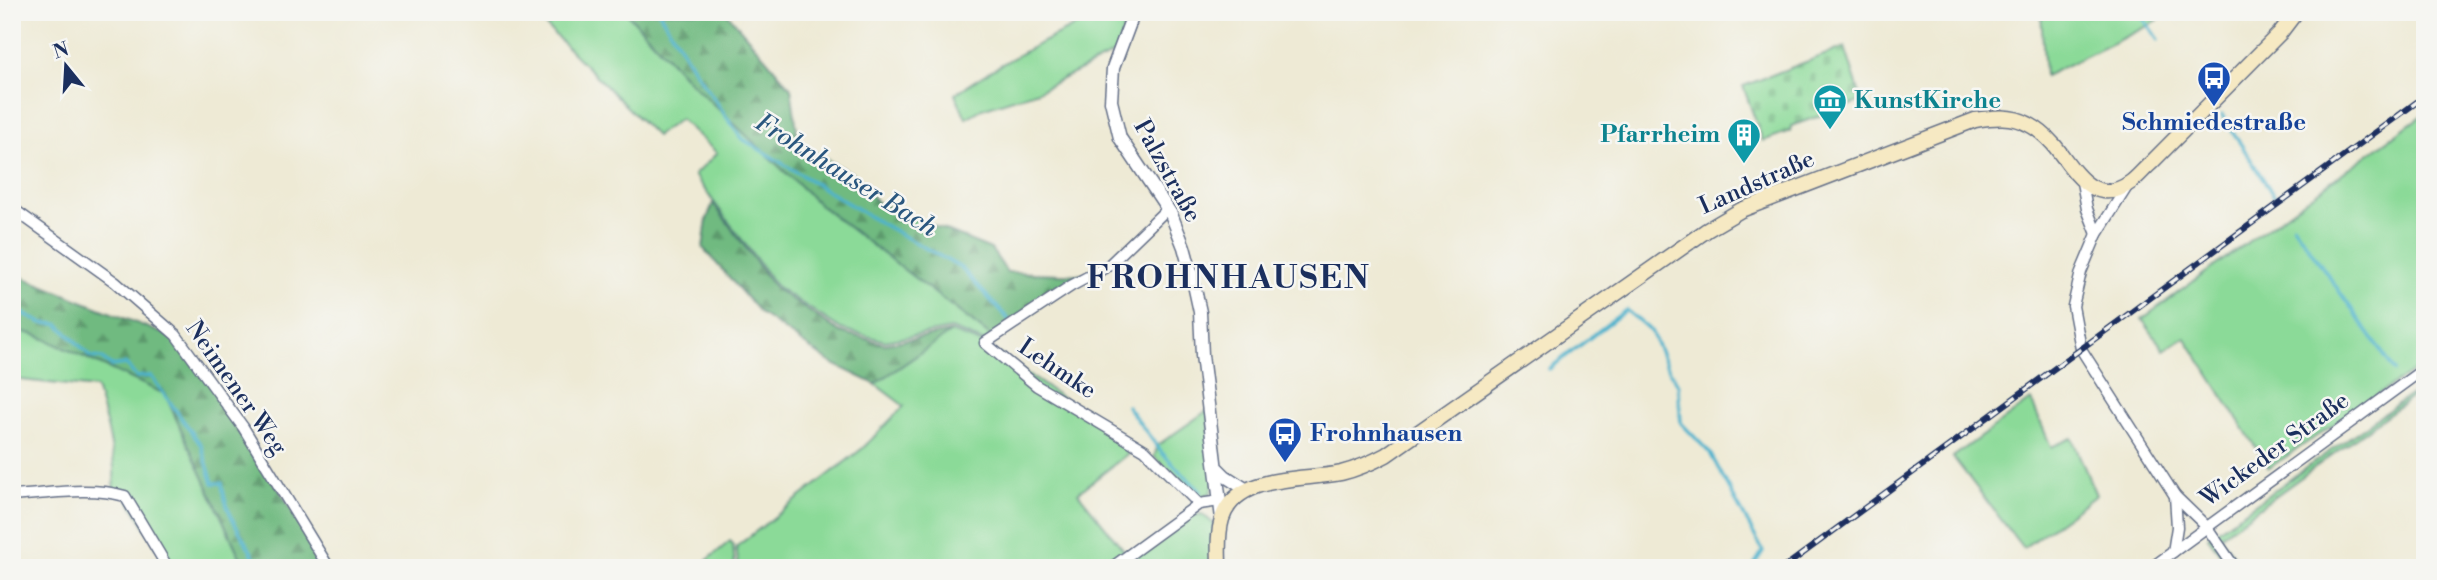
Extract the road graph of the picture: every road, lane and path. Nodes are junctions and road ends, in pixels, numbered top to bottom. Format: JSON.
{"nodes":[{"id":1,"x":1134,"y":12,"type":"edge"},
{"id":2,"x":2295,"y":12,"type":"edge"},
{"id":3,"x":2082,"y":182,"type":"junction"},
{"id":4,"x":2130,"y":182,"type":"junction"},
{"id":5,"x":12,"y":208,"type":"edge"},
{"id":6,"x":1167,"y":209,"type":"junction"},
{"id":7,"x":2096,"y":234,"type":"junction"},
{"id":8,"x":2425,"y":368,"type":"edge"},
{"id":9,"x":1218,"y":469,"type":"junction"},
{"id":10,"x":1247,"y":490,"type":"junction"},
{"id":11,"x":12,"y":496,"type":"edge"},
{"id":12,"x":2175,"y":496,"type":"junction"},
{"id":13,"x":1220,"y":501,"type":"junction"},
{"id":14,"x":1199,"y":504,"type":"junction"},
{"id":15,"x":1222,"y":519,"type":"junction"},
{"id":16,"x":2206,"y":526,"type":"junction"},
{"id":17,"x":2173,"y":552,"type":"junction"},
{"id":18,"x":168,"y":568,"type":"edge"},
{"id":19,"x":329,"y":568,"type":"edge"},
{"id":20,"x":1111,"y":568,"type":"edge"},
{"id":21,"x":1219,"y":568,"type":"edge"},
{"id":22,"x":2151,"y":568,"type":"edge"},
{"id":23,"x":2235,"y":568,"type":"edge"}],
"edges":[{"from":1,"to":6,"type":"street","name":"Palzstraße"},
{"from":2,"to":4,"type":"main road"},
{"from":3,"to":4,"type":"main road"},
{"from":3,"to":7,"type":"street"},
{"from":3,"to":10,"type":"main road","name":"Landstraße"},
{"from":4,"to":7,"type":"street"},
{"from":5,"to":19,"type":"street","name":"Neimener Weg"},
{"from":6,"to":9,"type":"street","name":"Palzstraße"},
{"from":6,"to":14,"type":"street","name":"Lehmke"},
{"from":7,"to":12,"type":"street"},
{"from":8,"to":16,"type":"street","name":"Wickeder Straße"},
{"from":9,"to":10,"type":"street"},
{"from":9,"to":13,"type":"street","name":"Palzstraße"},
{"from":10,"to":15,"type":"main road"},
{"from":11,"to":18,"type":"street"},
{"from":12,"to":16,"type":"street"},
{"from":12,"to":17,"type":"street"},
{"from":13,"to":14,"type":"street"},
{"from":13,"to":15,"type":"street","name":"Palzstraße"},
{"from":14,"to":20,"type":"street"},
{"from":15,"to":21,"type":"main road"},
{"from":16,"to":17,"type":"street","name":"Wickeder Straße"},
{"from":16,"to":23,"type":"street"},
{"from":17,"to":22,"type":"street","name":"Wickeder Straße"}]}
